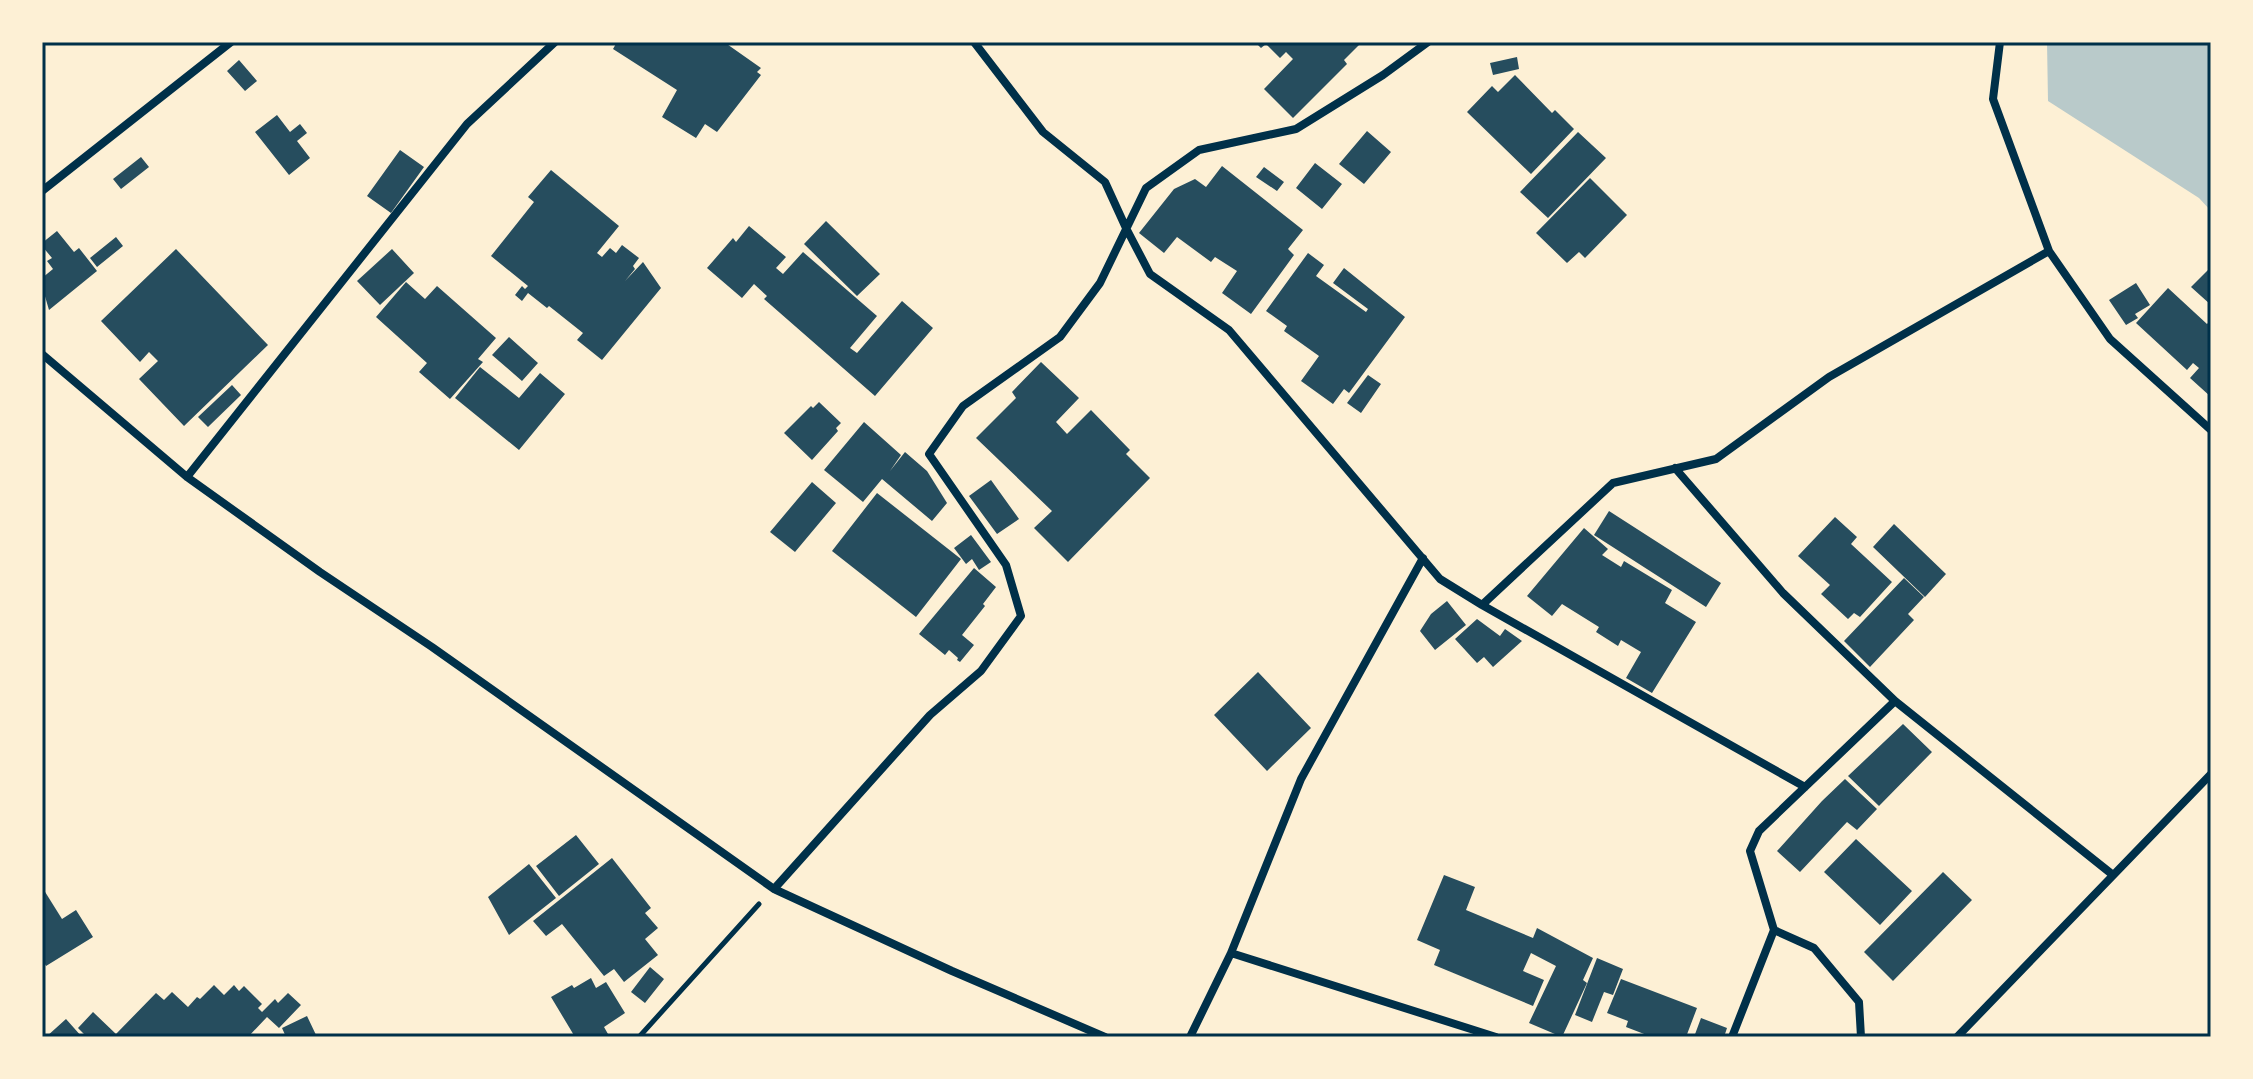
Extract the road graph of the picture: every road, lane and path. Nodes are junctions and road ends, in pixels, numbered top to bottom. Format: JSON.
{"nodes":[{"id":1,"x":231,"y":42,"type":"edge"},
{"id":2,"x":555,"y":42,"type":"edge"},
{"id":3,"x":974,"y":42,"type":"edge"},
{"id":4,"x":1428,"y":42,"type":"edge"},
{"id":5,"x":2000,"y":42,"type":"edge"},
{"id":6,"x":42,"y":191,"type":"edge"},
{"id":7,"x":1126,"y":228,"type":"junction"},
{"id":8,"x":2049,"y":251,"type":"junction"},
{"id":9,"x":42,"y":354,"type":"edge"},
{"id":10,"x":2211,"y":430,"type":"edge"},
{"id":11,"x":1675,"y":468,"type":"junction"},
{"id":12,"x":187,"y":477,"type":"junction"},
{"id":13,"x":1423,"y":558,"type":"junction"},
{"id":14,"x":1482,"y":605,"type":"junction"},
{"id":15,"x":1895,"y":701,"type":"junction"},
{"id":16,"x":2211,"y":774,"type":"edge"},
{"id":17,"x":1805,"y":787,"type":"junction"},
{"id":18,"x":2113,"y":875,"type":"junction"},
{"id":19,"x":774,"y":889,"type":"junction"},
{"id":20,"x":1774,"y":930,"type":"junction"},
{"id":21,"x":1231,"y":953,"type":"junction"},
{"id":22,"x":639,"y":1037,"type":"edge"},
{"id":23,"x":1105,"y":1037,"type":"edge"},
{"id":24,"x":1190,"y":1037,"type":"edge"},
{"id":25,"x":1496,"y":1037,"type":"edge"},
{"id":26,"x":1732,"y":1037,"type":"edge"},
{"id":27,"x":1861,"y":1037,"type":"edge"},
{"id":28,"x":1957,"y":1037,"type":"edge"}],
"edges":[{"from":1,"to":6,"type":"street"},
{"from":2,"to":12,"type":"street"},
{"from":3,"to":7,"type":"street"},
{"from":4,"to":7,"type":"street"},
{"from":5,"to":8,"type":"street"},
{"from":7,"to":13,"type":"street"},
{"from":7,"to":19,"type":"street"},
{"from":8,"to":10,"type":"street"},
{"from":8,"to":11,"type":"street"},
{"from":9,"to":12,"type":"street"},
{"from":11,"to":14,"type":"street"},
{"from":11,"to":15,"type":"street"},
{"from":12,"to":19,"type":"street"},
{"from":13,"to":14,"type":"street"},
{"from":13,"to":21,"type":"street"},
{"from":14,"to":17,"type":"street"},
{"from":15,"to":17,"type":"street"},
{"from":15,"to":18,"type":"street"},
{"from":16,"to":18,"type":"street"},
{"from":17,"to":20,"type":"street"},
{"from":18,"to":28,"type":"street"},
{"from":19,"to":22,"type":"path"},
{"from":19,"to":23,"type":"street"},
{"from":20,"to":26,"type":"street"},
{"from":20,"to":27,"type":"street"},
{"from":21,"to":24,"type":"street"},
{"from":21,"to":25,"type":"street"}]}
